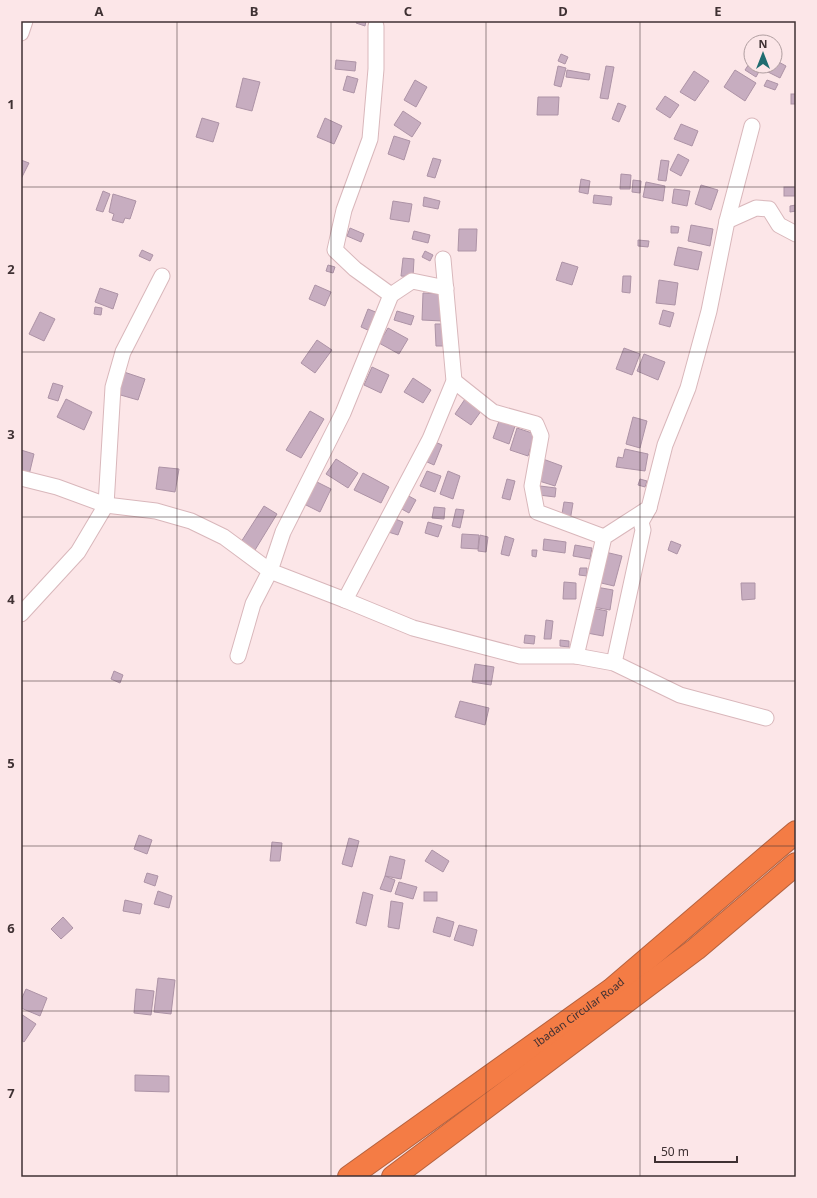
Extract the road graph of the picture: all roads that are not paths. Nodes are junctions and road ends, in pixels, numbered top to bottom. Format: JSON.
{"nodes":[{"id":1,"x":25,"y":21,"type":"edge"},
{"id":2,"x":376,"y":26,"type":"dead end"},
{"id":3,"x":21,"y":33,"type":"edge"},
{"id":4,"x":752,"y":126,"type":"dead end"},
{"id":5,"x":727,"y":221,"type":"junction"},
{"id":6,"x":796,"y":234,"type":"edge"},
{"id":7,"x":443,"y":259,"type":"dead end"},
{"id":8,"x":162,"y":276,"type":"dead end"},
{"id":9,"x":446,"y":288,"type":"junction"},
{"id":10,"x":390,"y":294,"type":"junction"},
{"id":11,"x":454,"y":381,"type":"junction"},
{"id":12,"x":21,"y":478,"type":"edge"},
{"id":13,"x":106,"y":505,"type":"junction"},
{"id":14,"x":649,"y":508,"type":"junction"},
{"id":15,"x":604,"y":537,"type":"junction"},
{"id":16,"x":270,"y":571,"type":"junction"},
{"id":17,"x":345,"y":600,"type":"junction"},
{"id":18,"x":21,"y":614,"type":"edge"},
{"id":19,"x":238,"y":656,"type":"dead end"},
{"id":20,"x":576,"y":656,"type":"junction"},
{"id":21,"x":614,"y":663,"type":"junction"},
{"id":22,"x":766,"y":718,"type":"dead end"},
{"id":23,"x":796,"y":832,"type":"edge"},
{"id":24,"x":796,"y":864,"type":"edge"},
{"id":25,"x":349,"y":1177,"type":"edge"},
{"id":26,"x":393,"y":1177,"type":"edge"}],
"edges":[{"from":1,"to":3,"type":"street"},
{"from":2,"to":10,"type":"street"},
{"from":4,"to":5,"type":"street"},
{"from":5,"to":6,"type":"street"},
{"from":5,"to":14,"type":"street"},
{"from":7,"to":9,"type":"street"},
{"from":8,"to":13,"type":"street"},
{"from":9,"to":10,"type":"street"},
{"from":9,"to":11,"type":"street"},
{"from":10,"to":16,"type":"street"},
{"from":11,"to":15,"type":"street"},
{"from":11,"to":17,"type":"street"},
{"from":12,"to":13,"type":"street"},
{"from":13,"to":16,"type":"street"},
{"from":13,"to":18,"type":"street"},
{"from":14,"to":15,"type":"street"},
{"from":14,"to":21,"type":"street"},
{"from":15,"to":20,"type":"street"},
{"from":16,"to":17,"type":"street"},
{"from":16,"to":19,"type":"street"},
{"from":17,"to":20,"type":"street"},
{"from":20,"to":21,"type":"street"},
{"from":21,"to":22,"type":"street"},
{"from":23,"to":25,"type":"highway","name":"Ibadan Circular Road"},
{"from":24,"to":26,"type":"highway","name":"Ibadan Circular Road"}]}
